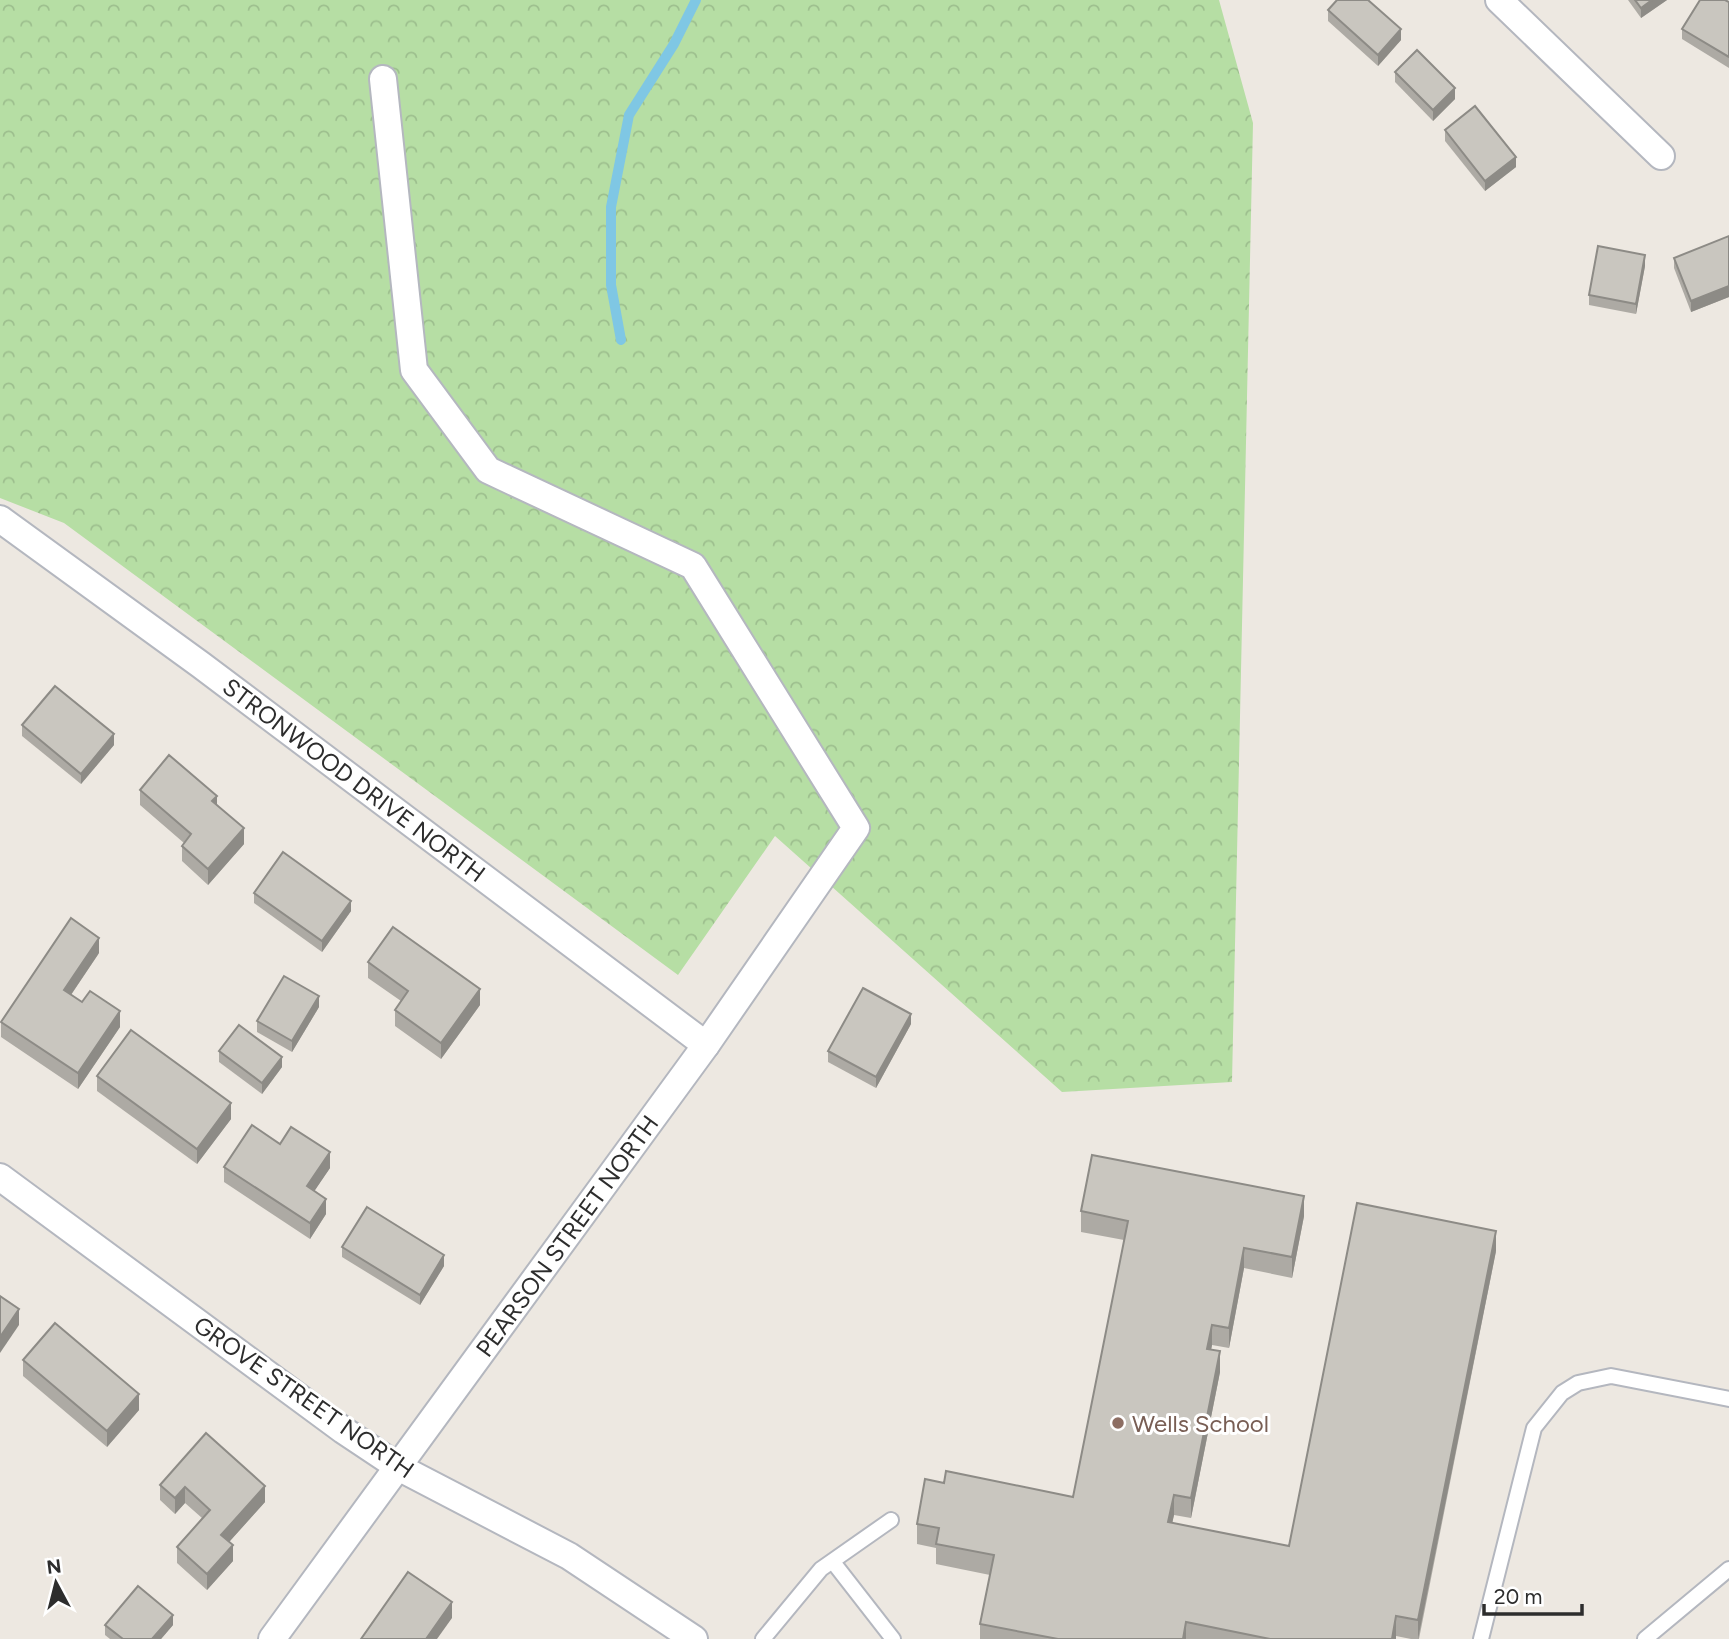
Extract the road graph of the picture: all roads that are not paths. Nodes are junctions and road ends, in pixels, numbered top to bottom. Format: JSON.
{"nodes":[{"id":1,"x":1499,"y":0,"type":"edge"},
{"id":2,"x":383,"y":79,"type":"dead end"},
{"id":3,"x":1661,"y":156,"type":"dead end"},
{"id":4,"x":0,"y":519,"type":"edge"},
{"id":5,"x":706,"y":1045,"type":"junction"},
{"id":6,"x":0,"y":1177,"type":"edge"},
{"id":7,"x":1729,"y":1399,"type":"edge"},
{"id":8,"x":400,"y":1468,"type":"junction"},
{"id":9,"x":891,"y":1520,"type":"dead end"},
{"id":10,"x":833,"y":1562,"type":"junction"},
{"id":11,"x":1729,"y":1569,"type":"edge"},
{"id":12,"x":272,"y":1639,"type":"edge"},
{"id":13,"x":694,"y":1639,"type":"edge"},
{"id":14,"x":763,"y":1639,"type":"edge"},
{"id":15,"x":893,"y":1639,"type":"edge"},
{"id":16,"x":1481,"y":1639,"type":"edge"},
{"id":17,"x":1645,"y":1639,"type":"edge"}],
"edges":[{"from":1,"to":3,"type":"street"},
{"from":2,"to":5,"type":"street","name":"PEARSON STREET NORTH"},
{"from":4,"to":5,"type":"street","name":"STRONWOOD DRIVE NORTH"},
{"from":5,"to":8,"type":"street","name":"PEARSON STREET NORTH"},
{"from":6,"to":8,"type":"street","name":"GROVE STREET NORTH"},
{"from":7,"to":16,"type":"lane"},
{"from":8,"to":12,"type":"street","name":"PEARSON STREET NORTH"},
{"from":8,"to":13,"type":"street","name":"GROVE STREET NORTH"},
{"from":9,"to":10,"type":"lane"},
{"from":10,"to":14,"type":"lane"},
{"from":10,"to":15,"type":"lane"},
{"from":11,"to":17,"type":"lane"}]}
